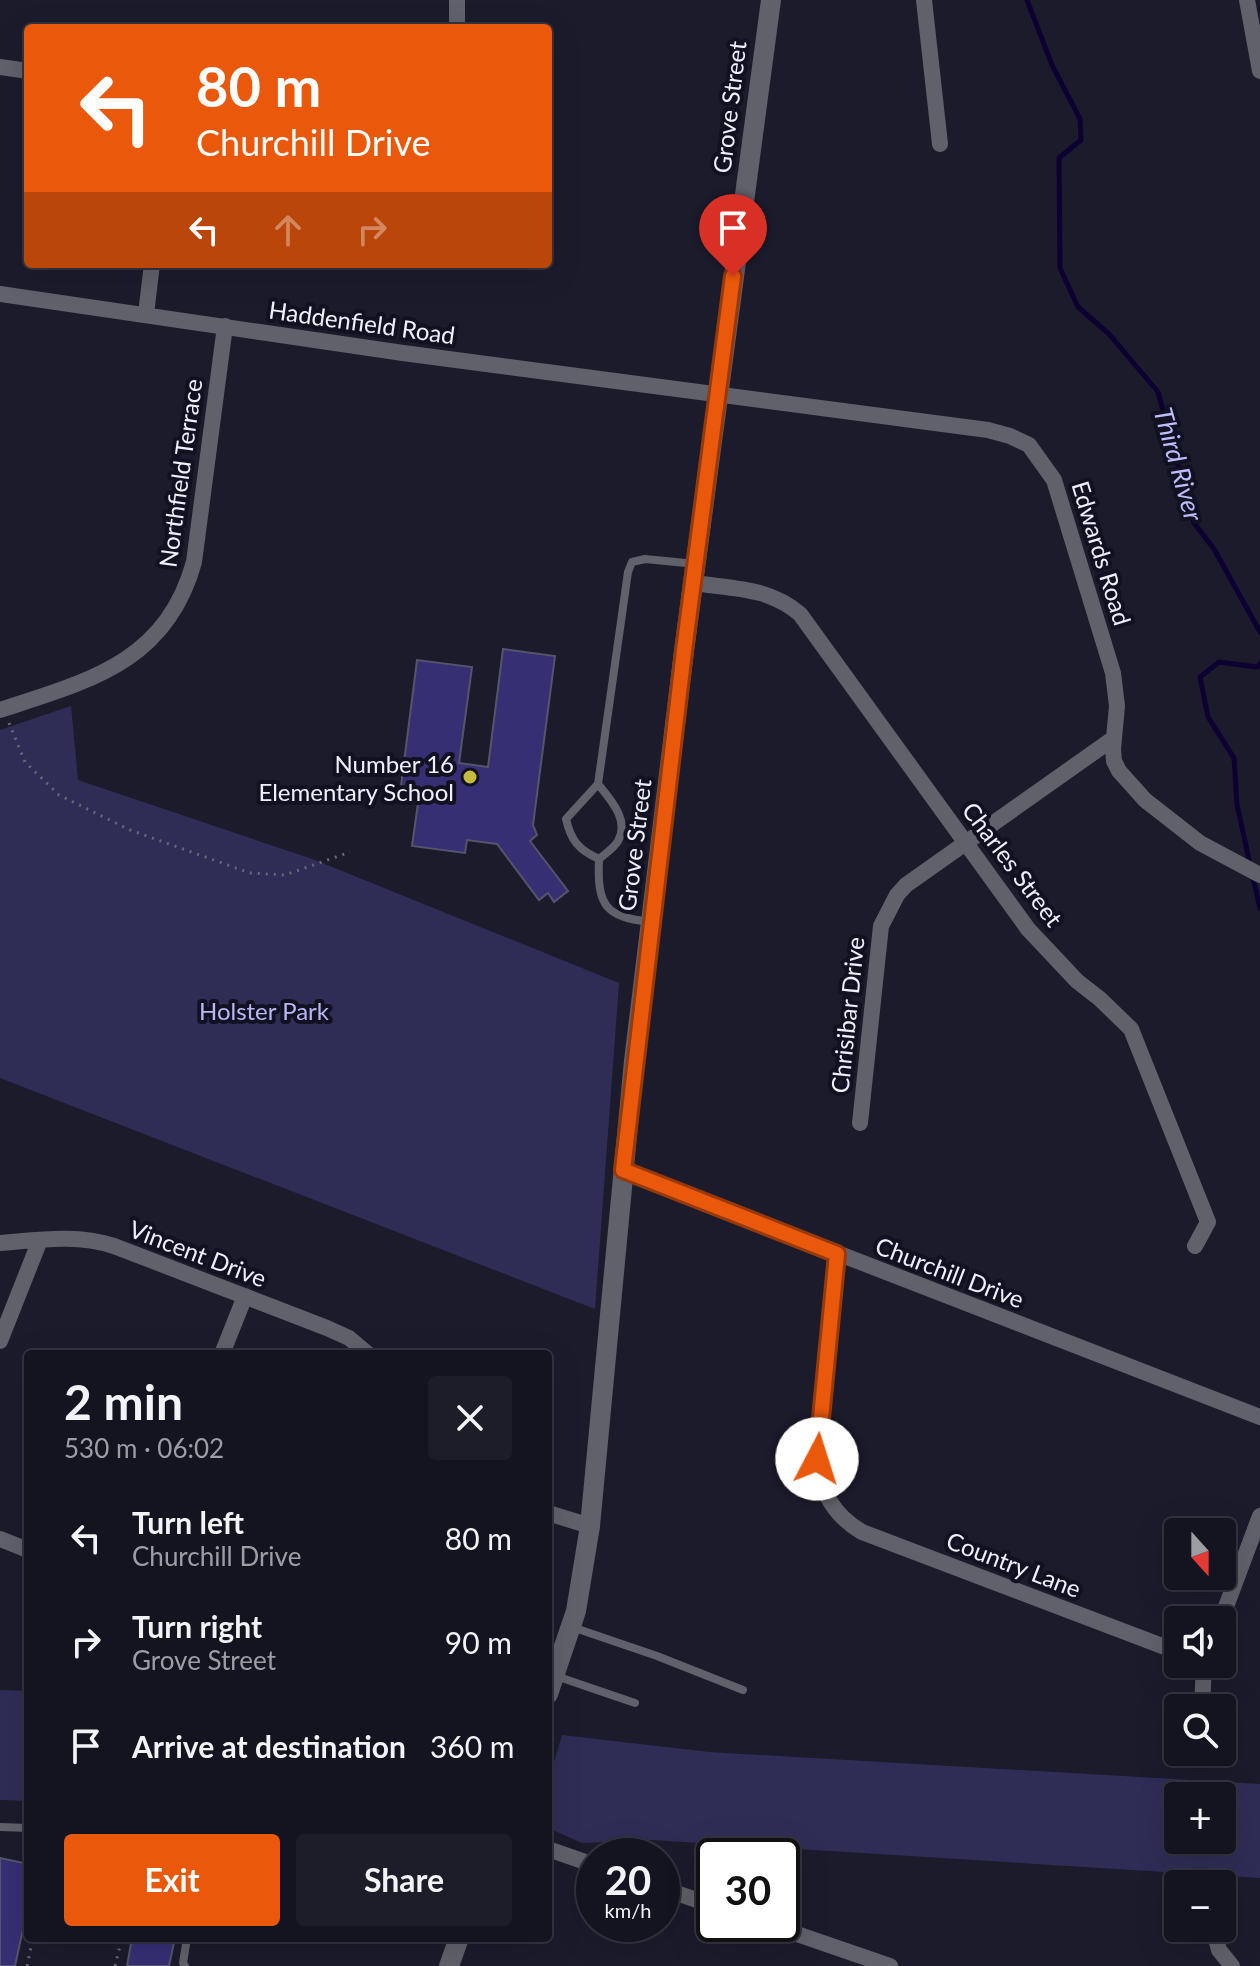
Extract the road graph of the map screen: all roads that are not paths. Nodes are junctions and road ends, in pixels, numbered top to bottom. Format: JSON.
{"nodes":[{"id":1,"x":457,"y":0,"type":"edge"},
{"id":2,"x":771,"y":0,"type":"edge"},
{"id":3,"x":924,"y":0,"type":"edge"},
{"id":4,"x":1247,"y":0,"type":"edge"},
{"id":5,"x":457,"y":24,"type":"edge"},
{"id":6,"x":0,"y":67,"type":"edge"},
{"id":7,"x":24,"y":70,"type":"edge"},
{"id":8,"x":1260,"y":71,"type":"edge"},
{"id":9,"x":940,"y":144,"type":"dead end"},
{"id":10,"x":152,"y":268,"type":"edge"},
{"id":11,"x":0,"y":296,"type":"edge"},
{"id":12,"x":146,"y":314,"type":"junction"},
{"id":13,"x":225,"y":326,"type":"junction"},
{"id":14,"x":718,"y":395,"type":"junction"},
{"id":15,"x":695,"y":574,"type":"junction"},
{"id":16,"x":2,"y":710,"type":"edge"},
{"id":17,"x":1114,"y":738,"type":"junction"},
{"id":18,"x":598,"y":784,"type":"junction"},
{"id":19,"x":966,"y":843,"type":"junction"},
{"id":20,"x":599,"y":859,"type":"junction"},
{"id":21,"x":1260,"y":875,"type":"edge"},
{"id":22,"x":651,"y":922,"type":"junction"},
{"id":23,"x":860,"y":1123,"type":"dead end"},
{"id":24,"x":623,"y":1170,"type":"junction"},
{"id":25,"x":40,"y":1240,"type":"junction"},
{"id":26,"x":0,"y":1243,"type":"edge"},
{"id":27,"x":1195,"y":1246,"type":"dead end"},
{"id":28,"x":837,"y":1254,"type":"junction"},
{"id":29,"x":245,"y":1296,"type":"junction"},
{"id":30,"x":0,"y":1341,"type":"edge"},
{"id":31,"x":224,"y":1350,"type":"edge"},
{"id":32,"x":363,"y":1350,"type":"edge"},
{"id":33,"x":1260,"y":1417,"type":"edge"},
{"id":34,"x":552,"y":1514,"type":"edge"},
{"id":35,"x":1260,"y":1516,"type":"edge"},
{"id":36,"x":590,"y":1526,"type":"junction"},
{"id":37,"x":0,"y":1539,"type":"edge"},
{"id":38,"x":24,"y":1548,"type":"edge"},
{"id":39,"x":1226,"y":1606,"type":"edge"},
{"id":40,"x":571,"y":1627,"type":"junction"},
{"id":41,"x":1164,"y":1647,"type":"edge"},
{"id":42,"x":552,"y":1685,"type":"edge"},
{"id":43,"x":743,"y":1690,"type":"dead end"},
{"id":44,"x":635,"y":1703,"type":"dead end"},
{"id":45,"x":0,"y":1827,"type":"edge"},
{"id":46,"x":24,"y":1828,"type":"edge"},
{"id":47,"x":552,"y":1850,"type":"edge"},
{"id":48,"x":576,"y":1859,"type":"edge"},
{"id":49,"x":800,"y":1935,"type":"edge"},
{"id":50,"x":186,"y":1942,"type":"edge"},
{"id":51,"x":458,"y":1942,"type":"edge"},
{"id":52,"x":1217,"y":1942,"type":"edge"},
{"id":53,"x":185,"y":1966,"type":"edge"},
{"id":54,"x":449,"y":1966,"type":"edge"},
{"id":55,"x":890,"y":1966,"type":"edge"},
{"id":56,"x":1232,"y":1966,"type":"edge"}],
"edges":[{"from":1,"to":5,"type":"street"},
{"from":2,"to":14,"type":"street","name":"Grove Street"},
{"from":3,"to":9,"type":"street"},
{"from":4,"to":8,"type":"street"},
{"from":6,"to":7,"type":"street"},
{"from":10,"to":12,"type":"street"},
{"from":11,"to":12,"type":"street","name":"Haddenfield Road"},
{"from":12,"to":13,"type":"street","name":"Haddenfield Road"},
{"from":13,"to":14,"type":"street","name":"Haddenfield Road"},
{"from":13,"to":16,"type":"street","name":"Northfield Terrace"},
{"from":14,"to":15,"type":"street","name":"Grove Street"},
{"from":14,"to":17,"type":"street","name":"Edwards Road"},
{"from":15,"to":18,"type":"lane"},
{"from":15,"to":19,"type":"street","name":"Charles Street"},
{"from":15,"to":22,"type":"street","name":"Grove Street"},
{"from":17,"to":19,"type":"street","name":"Chrisibar Drive"},
{"from":17,"to":21,"type":"street","name":"Edwards Road"},
{"from":18,"to":20,"type":"lane"},
{"from":18,"to":20,"type":"lane"},
{"from":19,"to":23,"type":"street","name":"Chrisibar Drive"},
{"from":19,"to":27,"type":"street","name":"Charles Street"},
{"from":20,"to":22,"type":"lane"},
{"from":22,"to":24,"type":"street","name":"Grove Street"},
{"from":24,"to":28,"type":"street","name":"Churchill Drive"},
{"from":24,"to":36,"type":"street","name":"Grove Street"},
{"from":25,"to":26,"type":"street","name":"Vincent Drive"},
{"from":25,"to":29,"type":"street","name":"Vincent Drive"},
{"from":25,"to":30,"type":"street"},
{"from":28,"to":33,"type":"street","name":"Churchill Drive"},
{"from":28,"to":41,"type":"street","name":"Country Lane"},
{"from":29,"to":31,"type":"street"},
{"from":29,"to":32,"type":"street","name":"Vincent Drive"},
{"from":34,"to":36,"type":"street"},
{"from":35,"to":39,"type":"street"},
{"from":36,"to":40,"type":"street","name":"Grove Street"},
{"from":37,"to":38,"type":"street"},
{"from":40,"to":42,"type":"street","name":"Grove Street"},
{"from":40,"to":43,"type":"lane"},
{"from":42,"to":44,"type":"lane"},
{"from":45,"to":46,"type":"lane"},
{"from":47,"to":48,"type":"street"},
{"from":49,"to":55,"type":"street"},
{"from":50,"to":53,"type":"lane"},
{"from":51,"to":54,"type":"street"},
{"from":52,"to":56,"type":"street"}]}
